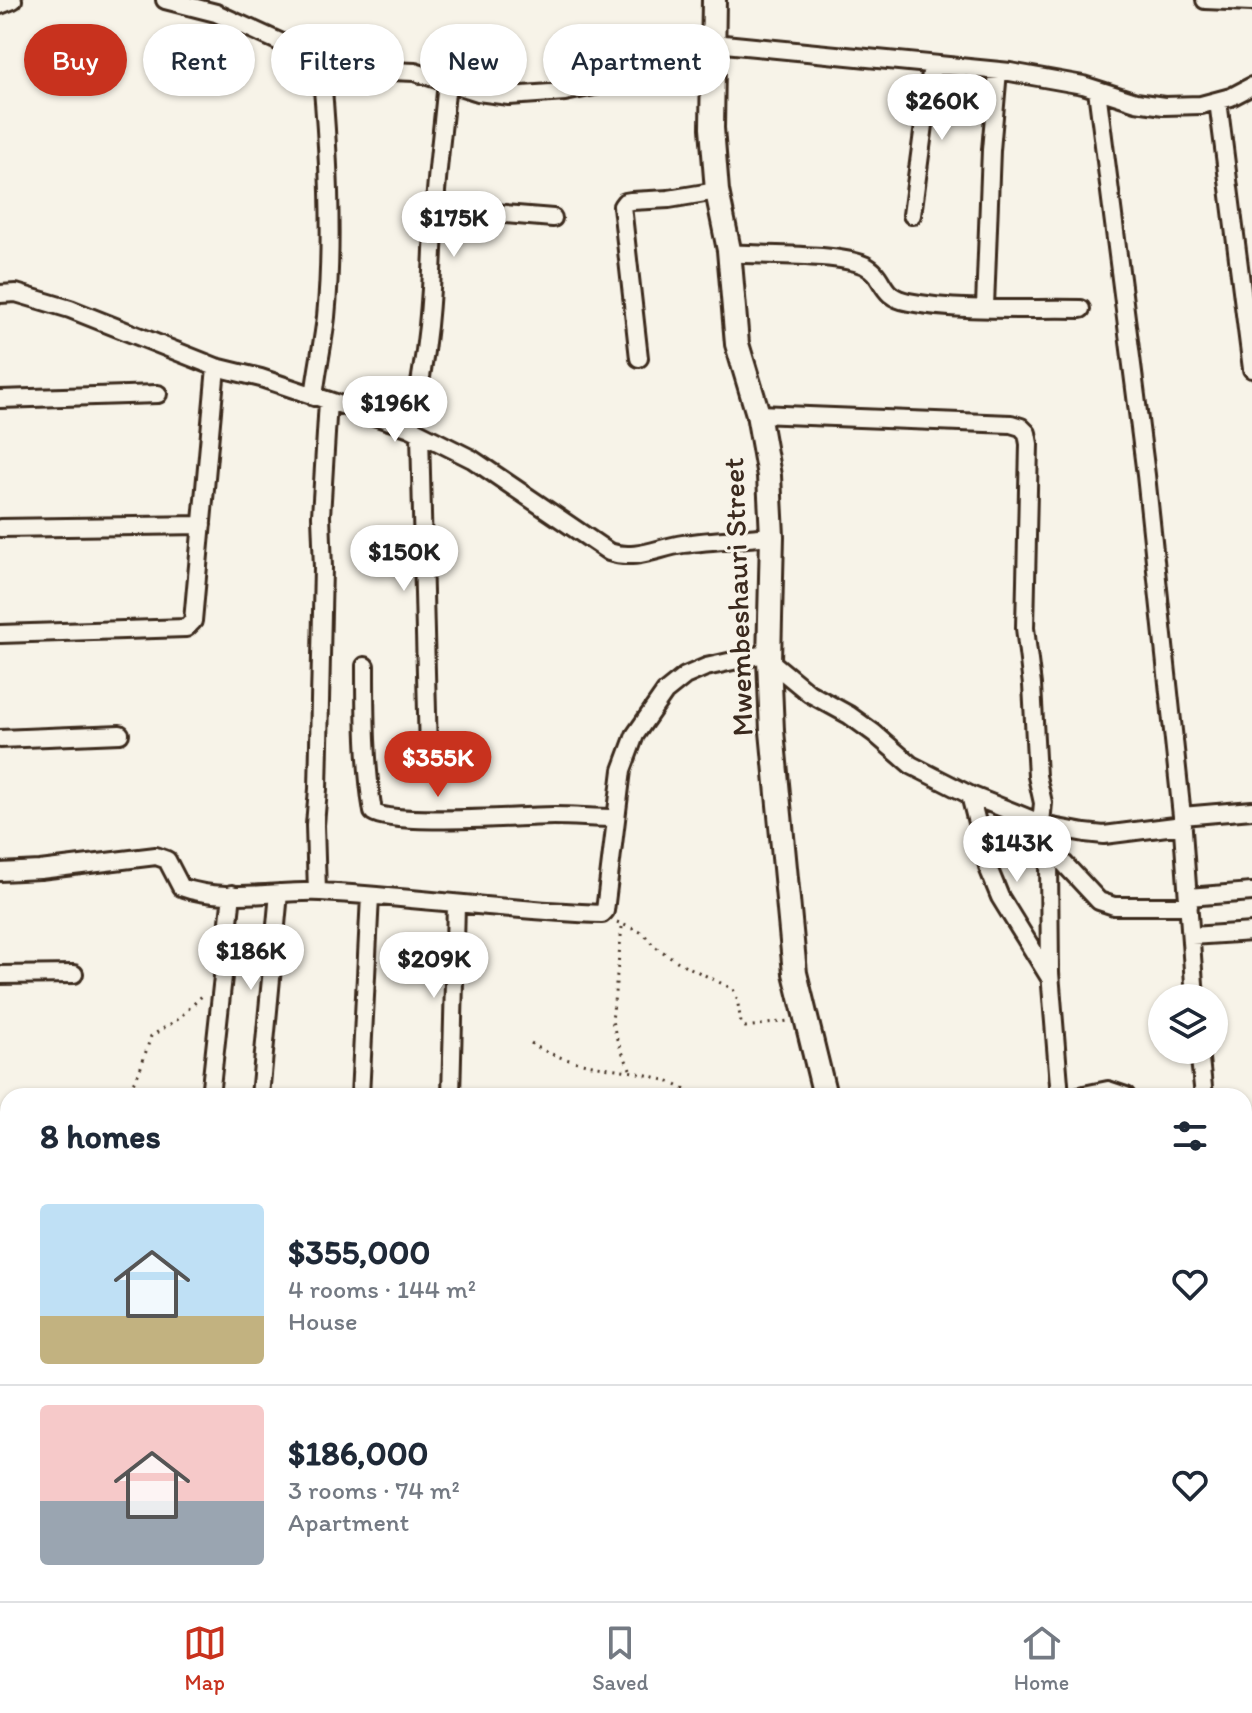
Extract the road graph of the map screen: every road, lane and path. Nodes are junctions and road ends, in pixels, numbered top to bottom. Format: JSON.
{"nodes":[{"id":1,"x":13,"y":0,"type":"edge"},
{"id":2,"x":165,"y":0,"type":"edge"},
{"id":3,"x":714,"y":0,"type":"edge"},
{"id":4,"x":1205,"y":0,"type":"edge"},
{"id":5,"x":1252,"y":2,"type":"edge"},
{"id":6,"x":0,"y":5,"type":"edge"},
{"id":7,"x":714,"y":24,"type":"edge"},
{"id":8,"x":271,"y":38,"type":"edge"},
{"id":9,"x":730,"y":45,"type":"edge"},
{"id":10,"x":932,"y":65,"type":"junction"},
{"id":11,"x":998,"y":71,"type":"junction"},
{"id":12,"x":1252,"y":86,"type":"edge"},
{"id":13,"x":1097,"y":90,"type":"junction"},
{"id":14,"x":324,"y":96,"type":"edge"},
{"id":15,"x":446,"y":96,"type":"edge"},
{"id":16,"x":712,"y":96,"type":"edge"},
{"id":17,"x":1218,"y":101,"type":"junction"},
{"id":18,"x":717,"y":191,"type":"junction"},
{"id":19,"x":435,"y":208,"type":"junction"},
{"id":20,"x":912,"y":215,"type":"dead end"},
{"id":21,"x":553,"y":218,"type":"dead end"},
{"id":22,"x":729,"y":253,"type":"junction"},
{"id":23,"x":0,"y":294,"type":"edge"},
{"id":24,"x":985,"y":306,"type":"junction"},
{"id":25,"x":1081,"y":309,"type":"dead end"},
{"id":26,"x":639,"y":358,"type":"dead end"},
{"id":27,"x":216,"y":367,"type":"junction"},
{"id":28,"x":1252,"y":369,"type":"edge"},
{"id":29,"x":158,"y":394,"type":"dead end"},
{"id":30,"x":0,"y":399,"type":"edge"},
{"id":31,"x":321,"y":399,"type":"junction"},
{"id":32,"x":758,"y":414,"type":"junction"},
{"id":33,"x":415,"y":431,"type":"junction"},
{"id":34,"x":202,"y":525,"type":"junction"},
{"id":35,"x":0,"y":528,"type":"edge"},
{"id":36,"x":772,"y":536,"type":"junction"},
{"id":37,"x":0,"y":634,"type":"edge"},
{"id":38,"x":769,"y":657,"type":"junction"},
{"id":39,"x":365,"y":666,"type":"dead end"},
{"id":40,"x":120,"y":734,"type":"dead end"},
{"id":41,"x":0,"y":739,"type":"edge"},
{"id":42,"x":428,"y":752,"type":"dead end"},
{"id":43,"x":970,"y":795,"type":"junction"},
{"id":44,"x":1251,"y":809,"type":"edge"},
{"id":45,"x":616,"y":818,"type":"junction"},
{"id":46,"x":1182,"y":820,"type":"junction"},
{"id":47,"x":1035,"y":821,"type":"junction"},
{"id":48,"x":1045,"y":843,"type":"junction"},
{"id":49,"x":0,"y":872,"type":"edge"},
{"id":50,"x":317,"y":892,"type":"junction"},
{"id":51,"x":1252,"y":892,"type":"edge"},
{"id":52,"x":279,"y":893,"type":"junction"},
{"id":53,"x":232,"y":894,"type":"junction"},
{"id":54,"x":370,"y":896,"type":"junction"},
{"id":55,"x":1188,"y":902,"type":"junction"},
{"id":56,"x":456,"y":905,"type":"junction"},
{"id":57,"x":605,"y":911,"type":"junction"},
{"id":58,"x":622,"y":926,"type":"junction"},
{"id":59,"x":1252,"y":932,"type":"edge"},
{"id":60,"x":1191,"y":936,"type":"junction"},
{"id":61,"x":74,"y":974,"type":"dead end"},
{"id":62,"x":0,"y":975,"type":"edge"},
{"id":63,"x":1050,"y":980,"type":"junction"},
{"id":64,"x":224,"y":981,"type":"junction"},
{"id":65,"x":1194,"y":984,"type":"edge"},
{"id":66,"x":805,"y":1017,"type":"junction"},
{"id":67,"x":531,"y":1043,"type":"dead end"},
{"id":68,"x":1201,"y":1064,"type":"edge"},
{"id":69,"x":631,"y":1071,"type":"junction"},
{"id":70,"x":130,"y":1088,"type":"edge"},
{"id":71,"x":211,"y":1088,"type":"edge"},
{"id":72,"x":261,"y":1088,"type":"edge"},
{"id":73,"x":360,"y":1088,"type":"edge"},
{"id":74,"x":451,"y":1088,"type":"edge"},
{"id":75,"x":682,"y":1088,"type":"edge"},
{"id":76,"x":823,"y":1088,"type":"edge"},
{"id":77,"x":1059,"y":1088,"type":"edge"},
{"id":78,"x":1203,"y":1088,"type":"edge"}],
"edges":[{"from":1,"to":6,"type":"street"},
{"from":2,"to":8,"type":"street"},
{"from":3,"to":7,"type":"street","name":"Mwembeshauri Street"},
{"from":4,"to":5,"type":"street"},
{"from":9,"to":10,"type":"street"},
{"from":10,"to":11,"type":"street"},
{"from":10,"to":20,"type":"street"},
{"from":11,"to":13,"type":"street"},
{"from":11,"to":24,"type":"street"},
{"from":12,"to":17,"type":"street"},
{"from":13,"to":17,"type":"street"},
{"from":13,"to":46,"type":"street"},
{"from":14,"to":31,"type":"street"},
{"from":15,"to":19,"type":"street"},
{"from":16,"to":18,"type":"street","name":"Mwembeshauri Street"},
{"from":17,"to":28,"type":"street"},
{"from":18,"to":22,"type":"street","name":"Mwembeshauri Street"},
{"from":18,"to":26,"type":"street"},
{"from":19,"to":21,"type":"street"},
{"from":19,"to":33,"type":"street"},
{"from":22,"to":24,"type":"street"},
{"from":22,"to":32,"type":"street","name":"Mwembeshauri Street"},
{"from":23,"to":27,"type":"street"},
{"from":24,"to":25,"type":"street"},
{"from":27,"to":31,"type":"street"},
{"from":27,"to":34,"type":"street"},
{"from":29,"to":30,"type":"street"},
{"from":31,"to":33,"type":"street"},
{"from":31,"to":50,"type":"street"},
{"from":32,"to":36,"type":"street","name":"Mwembeshauri Street"},
{"from":32,"to":47,"type":"street"},
{"from":33,"to":36,"type":"street"},
{"from":33,"to":42,"type":"street"},
{"from":34,"to":35,"type":"street"},
{"from":34,"to":37,"type":"street"},
{"from":36,"to":38,"type":"street","name":"Mwembeshauri Street"},
{"from":38,"to":43,"type":"street"},
{"from":38,"to":45,"type":"street"},
{"from":38,"to":66,"type":"street","name":"Mwembeshauri Street"},
{"from":39,"to":45,"type":"street"},
{"from":40,"to":41,"type":"street"},
{"from":43,"to":47,"type":"street"},
{"from":43,"to":63,"type":"street"},
{"from":44,"to":46,"type":"street"},
{"from":45,"to":57,"type":"street"},
{"from":46,"to":47,"type":"street"},
{"from":46,"to":55,"type":"street"},
{"from":47,"to":48,"type":"street"},
{"from":48,"to":55,"type":"street"},
{"from":48,"to":63,"type":"street"},
{"from":49,"to":53,"type":"street"},
{"from":50,"to":52,"type":"street"},
{"from":50,"to":54,"type":"street"},
{"from":51,"to":55,"type":"street"},
{"from":52,"to":53,"type":"street"},
{"from":52,"to":72,"type":"street"},
{"from":53,"to":64,"type":"street"},
{"from":54,"to":56,"type":"street"},
{"from":54,"to":73,"type":"street"},
{"from":55,"to":60,"type":"street"},
{"from":56,"to":57,"type":"street"},
{"from":56,"to":74,"type":"street"},
{"from":57,"to":58,"type":"path"},
{"from":58,"to":66,"type":"path"},
{"from":58,"to":69,"type":"path"},
{"from":59,"to":60,"type":"street"},
{"from":60,"to":65,"type":"street"},
{"from":61,"to":62,"type":"street"},
{"from":63,"to":77,"type":"street"},
{"from":64,"to":70,"type":"path"},
{"from":64,"to":71,"type":"street"},
{"from":66,"to":76,"type":"street","name":"Mwembeshauri Street"},
{"from":67,"to":69,"type":"path"},
{"from":68,"to":78,"type":"street"},
{"from":69,"to":75,"type":"path"}]}
